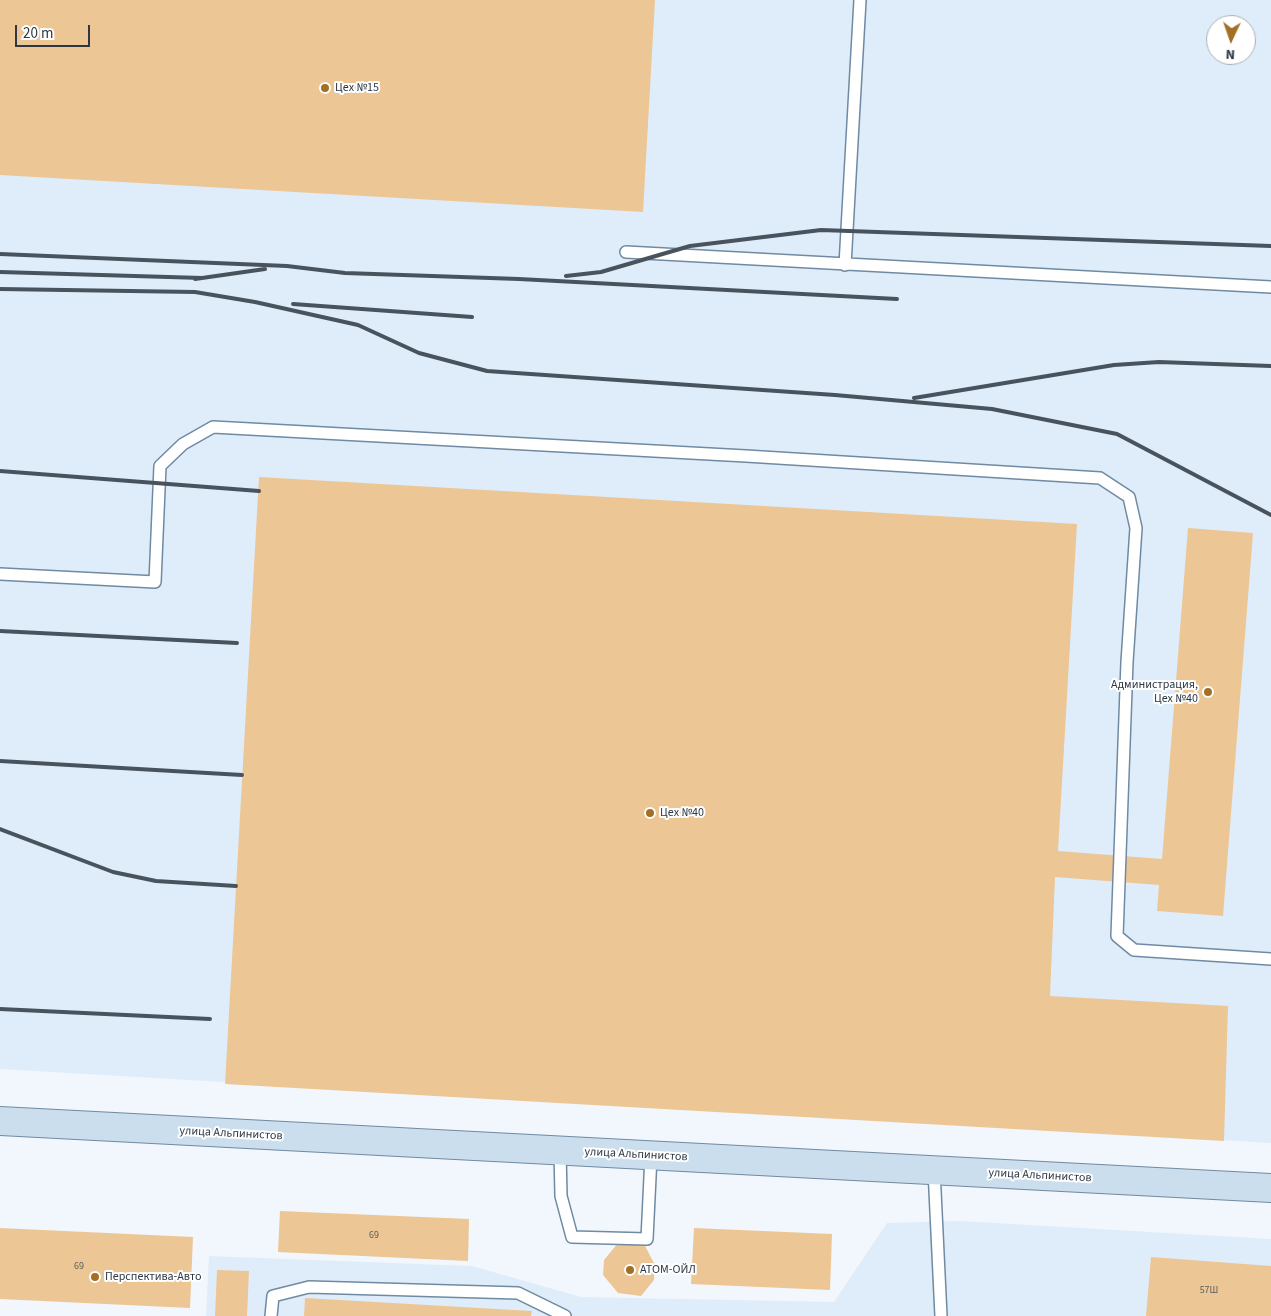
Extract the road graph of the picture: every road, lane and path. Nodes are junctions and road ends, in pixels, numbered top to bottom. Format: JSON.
{"nodes":[{"id":1,"x":860,"y":0,"type":"edge"},
{"id":2,"x":626,"y":252,"type":"dead end"},
{"id":3,"x":845,"y":265,"type":"junction"},
{"id":4,"x":1271,"y":287,"type":"edge"},
{"id":5,"x":0,"y":574,"type":"edge"},
{"id":6,"x":1271,"y":959,"type":"edge"},
{"id":7,"x":0,"y":1121,"type":"edge"},
{"id":8,"x":560,"y":1151,"type":"junction"},
{"id":9,"x":651,"y":1156,"type":"junction"},
{"id":10,"x":934,"y":1170,"type":"junction"},
{"id":11,"x":1271,"y":1188,"type":"edge"},
{"id":12,"x":271,"y":1316,"type":"edge"},
{"id":13,"x":564,"y":1316,"type":"edge"},
{"id":14,"x":941,"y":1316,"type":"edge"}],
"edges":[{"from":1,"to":3,"type":"lane"},
{"from":2,"to":3,"type":"lane"},
{"from":3,"to":4,"type":"lane"},
{"from":5,"to":6,"type":"lane"},
{"from":7,"to":8,"type":"main road","name":"улица Альпинистов"},
{"from":8,"to":9,"type":"main road","name":"улица Альпинистов"},
{"from":8,"to":9,"type":"lane"},
{"from":9,"to":10,"type":"main road","name":"улица Альпинистов"},
{"from":10,"to":11,"type":"main road","name":"улица Альпинистов"},
{"from":10,"to":14,"type":"lane"},
{"from":12,"to":13,"type":"lane"}]}
